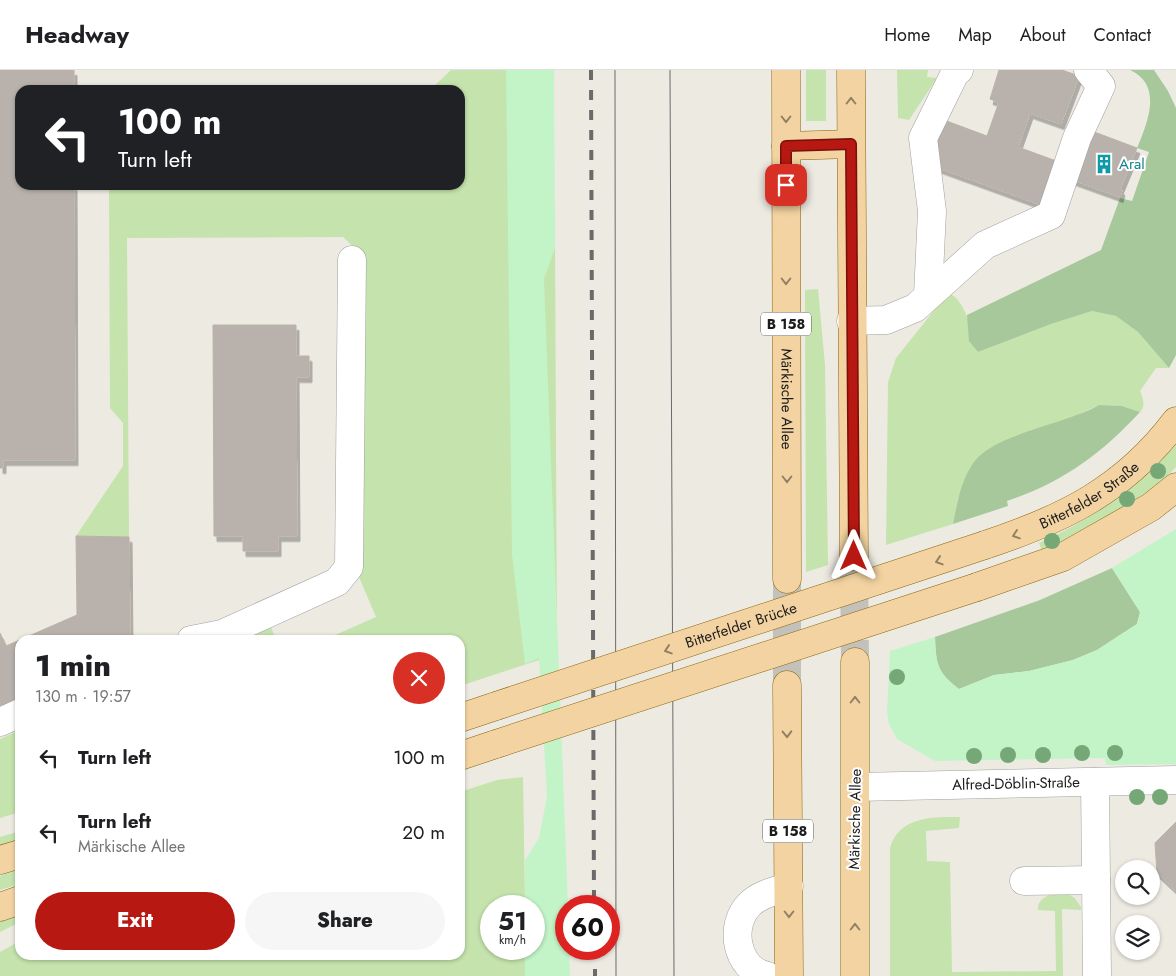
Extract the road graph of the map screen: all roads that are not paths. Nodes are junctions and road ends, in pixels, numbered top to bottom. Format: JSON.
{"nodes":[{"id":1,"x":786,"y":70,"type":"edge"},
{"id":2,"x":851,"y":70,"type":"edge"},
{"id":3,"x":959,"y":70,"type":"edge"},
{"id":4,"x":1088,"y":70,"type":"edge"},
{"id":5,"x":851,"y":144,"type":"junction"},
{"id":6,"x":786,"y":146,"type":"junction"},
{"id":7,"x":352,"y":260,"type":"dead end"},
{"id":8,"x":928,"y":296,"type":"junction"},
{"id":9,"x":851,"y":321,"type":"junction"},
{"id":10,"x":1176,"y":421,"type":"edge"},
{"id":11,"x":1176,"y":487,"type":"edge"},
{"id":12,"x":985,"y":545,"type":"joint"},
{"id":13,"x":854,"y":556,"type":"tunnel mouth"},
{"id":14,"x":787,"y":578,"type":"tunnel mouth"},
{"id":15,"x":217,"y":635,"type":"edge"},
{"id":16,"x":855,"y":662,"type":"tunnel mouth"},
{"id":17,"x":787,"y":685,"type":"tunnel mouth"},
{"id":18,"x":15,"y":715,"type":"edge"},
{"id":19,"x":465,"y":716,"type":"edge"},
{"id":20,"x":0,"y":722,"type":"edge"},
{"id":21,"x":465,"y":754,"type":"edge"},
{"id":22,"x":1176,"y":780,"type":"edge"},
{"id":23,"x":1095,"y":782,"type":"junction"},
{"id":24,"x":856,"y":787,"type":"junction"},
{"id":25,"x":15,"y":856,"type":"edge"},
{"id":26,"x":0,"y":860,"type":"edge"},
{"id":27,"x":1096,"y":880,"type":"junction"},
{"id":28,"x":1024,"y":881,"type":"dead end"},
{"id":29,"x":789,"y":886,"type":"junction"},
{"id":30,"x":15,"y":902,"type":"edge"},
{"id":31,"x":0,"y":907,"type":"edge"},
{"id":32,"x":767,"y":976,"type":"edge"},
{"id":33,"x":789,"y":976,"type":"edge"},
{"id":34,"x":855,"y":976,"type":"edge"},
{"id":35,"x":1097,"y":976,"type":"edge"}],
"edges":[{"from":1,"to":6,"type":"main road","name":"Märkische Allee","number":"B 158","one_way":true},
{"from":5,"to":2,"type":"main road","one_way":true},
{"from":3,"to":8,"type":"street"},
{"from":4,"to":8,"type":"street"},
{"from":5,"to":6,"type":"main road"},
{"from":5,"to":9,"type":"main road"},
{"from":6,"to":14,"type":"main road","name":"Märkische Allee","number":"B 158","one_way":true},
{"from":7,"to":15,"type":"street"},
{"from":8,"to":9,"type":"street"},
{"from":9,"to":13,"type":"main road"},
{"from":10,"to":12,"type":"main road","name":"Bitterfelder Straße","one_way":true},
{"from":11,"to":21,"type":"main road","bridge":true},
{"from":12,"to":19,"type":"main road","name":"Bitterfelder Brücke","one_way":true,"bridge":true},
{"from":24,"to":16,"type":"main road","name":"Märkische Allee","one_way":true},
{"from":17,"to":29,"type":"main road","number":"B 158","one_way":true},
{"from":18,"to":20,"type":"street"},
{"from":22,"to":23,"type":"street","name":"Alfred-Döblin-Straße"},
{"from":23,"to":24,"type":"street","name":"Alfred-Döblin-Straße"},
{"from":23,"to":27,"type":"street"},
{"from":34,"to":24,"type":"main road","name":"Märkische Allee","one_way":true},
{"from":25,"to":26,"type":"main road"},
{"from":27,"to":28,"type":"street"},
{"from":27,"to":35,"type":"street"},
{"from":29,"to":32,"type":"street"},
{"from":29,"to":33,"type":"main road","number":"B 158","one_way":true},
{"from":30,"to":31,"type":"main road"}]}
